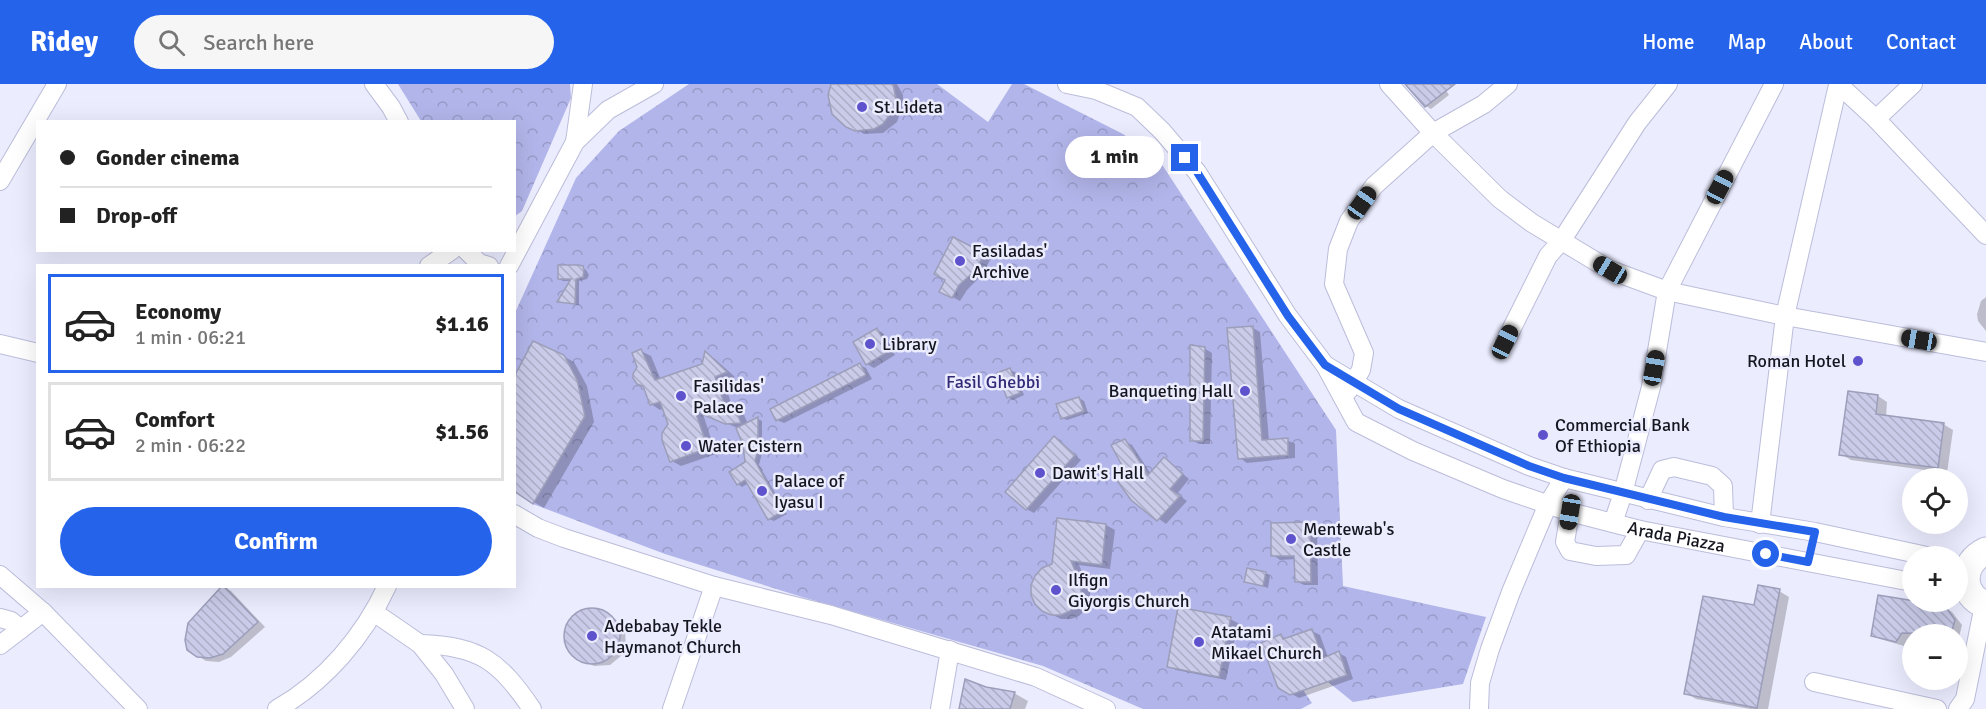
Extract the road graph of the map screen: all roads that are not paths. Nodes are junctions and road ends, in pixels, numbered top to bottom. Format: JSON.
{"nodes":[{"id":1,"x":57,"y":84,"type":"edge"},
{"id":2,"x":374,"y":84,"type":"edge"},
{"id":3,"x":583,"y":84,"type":"edge"},
{"id":4,"x":654,"y":84,"type":"edge"},
{"id":5,"x":1066,"y":84,"type":"edge"},
{"id":6,"x":1389,"y":84,"type":"edge"},
{"id":7,"x":1508,"y":84,"type":"edge"},
{"id":8,"x":1668,"y":84,"type":"edge"},
{"id":9,"x":1774,"y":84,"type":"edge"},
{"id":10,"x":1838,"y":84,"type":"edge"},
{"id":11,"x":1913,"y":84,"type":"edge"},
{"id":12,"x":1875,"y":119,"type":"junction"},
{"id":13,"x":398,"y":120,"type":"edge"},
{"id":14,"x":1434,"y":134,"type":"junction"},
{"id":15,"x":575,"y":142,"type":"junction"},
{"id":16,"x":0,"y":181,"type":"edge"},
{"id":17,"x":1986,"y":235,"type":"edge"},
{"id":18,"x":1562,"y":240,"type":"junction"},
{"id":19,"x":449,"y":252,"type":"edge"},
{"id":20,"x":468,"y":252,"type":"edge"},
{"id":21,"x":432,"y":264,"type":"edge"},
{"id":22,"x":484,"y":264,"type":"edge"},
{"id":23,"x":510,"y":264,"type":"edge"},
{"id":24,"x":1667,"y":291,"type":"junction"},
{"id":25,"x":1785,"y":316,"type":"junction"},
{"id":26,"x":1505,"y":342,"type":"dead end"},
{"id":27,"x":0,"y":344,"type":"edge"},
{"id":28,"x":1986,"y":352,"type":"edge"},
{"id":29,"x":36,"y":353,"type":"edge"},
{"id":30,"x":1325,"y":365,"type":"junction"},
{"id":31,"x":1354,"y":383,"type":"junction"},
{"id":32,"x":1342,"y":398,"type":"junction"},
{"id":33,"x":1427,"y":422,"type":"junction"},
{"id":34,"x":1413,"y":451,"type":"junction"},
{"id":35,"x":1564,"y":478,"type":"junction"},
{"id":36,"x":1623,"y":493,"type":"junction"},
{"id":37,"x":1648,"y":500,"type":"junction"},
{"id":38,"x":1548,"y":504,"type":"junction"},
{"id":39,"x":1570,"y":512,"type":"junction"},
{"id":40,"x":516,"y":515,"type":"edge"},
{"id":41,"x":1724,"y":517,"type":"junction"},
{"id":42,"x":1613,"y":524,"type":"junction"},
{"id":43,"x":1760,"y":524,"type":"junction"},
{"id":44,"x":1640,"y":530,"type":"junction"},
{"id":45,"x":1815,"y":532,"type":"junction"},
{"id":46,"x":1902,"y":551,"type":"edge"},
{"id":47,"x":1972,"y":558,"type":"edge"},
{"id":48,"x":1808,"y":562,"type":"junction"},
{"id":49,"x":0,"y":575,"type":"edge"},
{"id":50,"x":1902,"y":580,"type":"edge"},
{"id":51,"x":714,"y":586,"type":"junction"},
{"id":52,"x":386,"y":588,"type":"edge"},
{"id":53,"x":1974,"y":598,"type":"edge"},
{"id":54,"x":43,"y":612,"type":"junction"},
{"id":55,"x":375,"y":613,"type":"junction"},
{"id":56,"x":0,"y":618,"type":"edge"},
{"id":57,"x":21,"y":629,"type":"junction"},
{"id":58,"x":420,"y":644,"type":"junction"},
{"id":59,"x":0,"y":645,"type":"edge"},
{"id":60,"x":950,"y":650,"type":"junction"},
{"id":61,"x":1814,"y":682,"type":"dead end"},
{"id":62,"x":1927,"y":708,"type":"edge"},
{"id":63,"x":138,"y":709,"type":"edge"},
{"id":64,"x":277,"y":709,"type":"edge"},
{"id":65,"x":465,"y":709,"type":"edge"},
{"id":66,"x":532,"y":709,"type":"edge"},
{"id":67,"x":672,"y":709,"type":"edge"},
{"id":68,"x":940,"y":709,"type":"edge"},
{"id":69,"x":1106,"y":709,"type":"edge"},
{"id":70,"x":1479,"y":709,"type":"edge"},
{"id":71,"x":1958,"y":709,"type":"edge"}],
"edges":[{"from":1,"to":16,"type":"street"},
{"from":2,"to":13,"type":"street"},
{"from":3,"to":15,"type":"street"},
{"from":4,"to":15,"type":"street"},
{"from":5,"to":30,"type":"street"},
{"from":6,"to":14,"type":"street"},
{"from":7,"to":14,"type":"street"},
{"from":8,"to":18,"type":"street"},
{"from":9,"to":24,"type":"street"},
{"from":10,"to":12,"type":"street"},
{"from":10,"to":25,"type":"street"},
{"from":11,"to":12,"type":"street"},
{"from":12,"to":17,"type":"street"},
{"from":14,"to":18,"type":"street"},
{"from":14,"to":31,"type":"street"},
{"from":15,"to":23,"type":"street"},
{"from":18,"to":24,"type":"street"},
{"from":18,"to":26,"type":"street"},
{"from":19,"to":21,"type":"street"},
{"from":20,"to":22,"type":"street"},
{"from":24,"to":25,"type":"street"},
{"from":24,"to":36,"type":"street"},
{"from":25,"to":28,"type":"street"},
{"from":25,"to":43,"type":"street"},
{"from":27,"to":29,"type":"street"},
{"from":30,"to":31,"type":"street"},
{"from":30,"to":32,"type":"street","name":"Arada Piazza"},
{"from":31,"to":32,"type":"street"},
{"from":31,"to":33,"type":"street"},
{"from":32,"to":34,"type":"street","name":"Arada Piazza"},
{"from":33,"to":34,"type":"street"},
{"from":33,"to":35,"type":"street"},
{"from":34,"to":38,"type":"street","name":"Arada Piazza"},
{"from":35,"to":36,"type":"street"},
{"from":35,"to":38,"type":"street"},
{"from":36,"to":37,"type":"street"},
{"from":36,"to":42,"type":"street"},
{"from":37,"to":41,"type":"street"},
{"from":37,"to":41,"type":"street"},
{"from":38,"to":39,"type":"street","name":"Arada Piazza"},
{"from":38,"to":70,"type":"street"},
{"from":39,"to":42,"type":"street","name":"Arada Piazza"},
{"from":39,"to":44,"type":"street"},
{"from":40,"to":51,"type":"street"},
{"from":41,"to":43,"type":"street"},
{"from":42,"to":44,"type":"street","name":"Arada Piazza"},
{"from":43,"to":45,"type":"street"},
{"from":44,"to":48,"type":"street","name":"Arada Piazza"},
{"from":45,"to":46,"type":"street"},
{"from":45,"to":48,"type":"street"},
{"from":47,"to":53,"type":"highway"},
{"from":48,"to":50,"type":"street","name":"Arada Piazza"},
{"from":49,"to":54,"type":"street"},
{"from":51,"to":60,"type":"street"},
{"from":51,"to":67,"type":"street"},
{"from":52,"to":55,"type":"street"},
{"from":53,"to":71,"type":"street"},
{"from":54,"to":57,"type":"street"},
{"from":54,"to":63,"type":"street"},
{"from":55,"to":58,"type":"street"},
{"from":55,"to":64,"type":"street"},
{"from":56,"to":57,"type":"street"},
{"from":57,"to":59,"type":"street"},
{"from":58,"to":65,"type":"street"},
{"from":58,"to":66,"type":"street"},
{"from":60,"to":68,"type":"street"},
{"from":60,"to":69,"type":"street"},
{"from":61,"to":62,"type":"street"}]}
